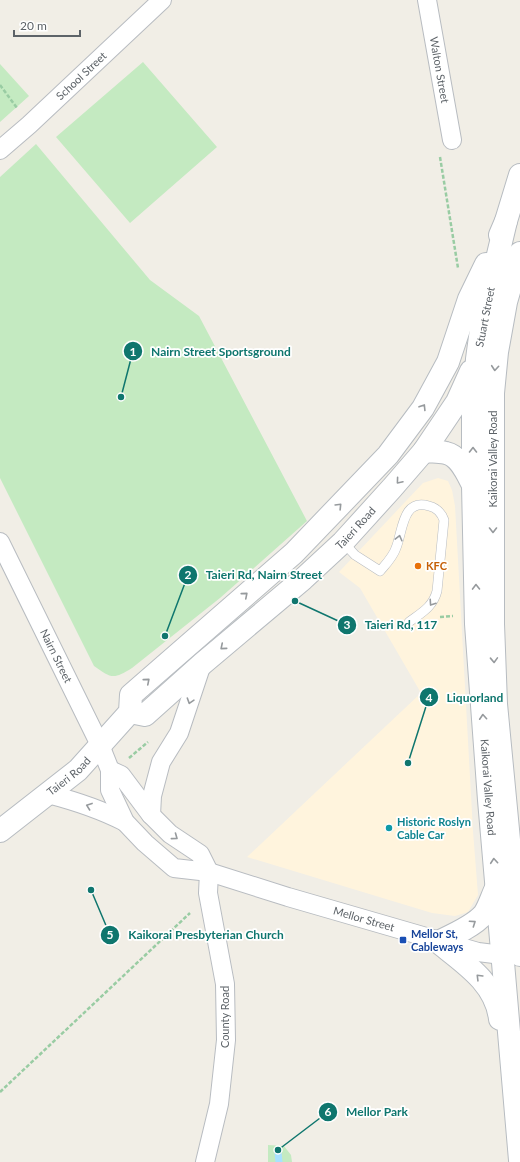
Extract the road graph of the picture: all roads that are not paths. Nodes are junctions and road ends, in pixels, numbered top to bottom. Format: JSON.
{"nodes":[{"id":1,"x":162,"y":0,"type":"edge"},
{"id":2,"x":427,"y":0,"type":"edge"},
{"id":3,"x":452,"y":140,"type":"road end"},
{"id":4,"x":0,"y":150,"type":"edge"},
{"id":5,"x":520,"y":175,"type":"edge"},
{"id":6,"x":506,"y":221,"type":"junction"},
{"id":7,"x":520,"y":253,"type":"edge"},
{"id":8,"x":506,"y":302,"type":"junction"},
{"id":9,"x":477,"y":359,"type":"junction"},
{"id":10,"x":493,"y":393,"type":"joint"},
{"id":11,"x":473,"y":414,"type":"joint"},
{"id":12,"x":424,"y":451,"type":"junction"},
{"id":13,"x":473,"y":485,"type":"junction"},
{"id":14,"x":0,"y":542,"type":"edge"},
{"id":15,"x":343,"y":542,"type":"junction"},
{"id":16,"x":409,"y":622,"type":"dead end"},
{"id":17,"x":202,"y":664,"type":"junction"},
{"id":18,"x":130,"y":712,"type":"junction"},
{"id":19,"x":100,"y":745,"type":"junction"},
{"id":20,"x":117,"y":766,"type":"junction"},
{"id":21,"x":48,"y":794,"type":"junction"},
{"id":22,"x":505,"y":799,"type":"edge"},
{"id":23,"x":151,"y":815,"type":"junction"},
{"id":24,"x":124,"y":822,"type":"junction"},
{"id":25,"x":0,"y":831,"type":"edge"},
{"id":26,"x":209,"y":872,"type":"junction"},
{"id":27,"x":496,"y":887,"type":"junction"},
{"id":28,"x":438,"y":942,"type":"junction"},
{"id":29,"x":514,"y":955,"type":"edge"},
{"id":30,"x":520,"y":1161,"type":"edge"},
{"id":31,"x":205,"y":1162,"type":"edge"}],
"edges":[{"from":1,"to":4,"type":"street","name":"School Street"},
{"from":2,"to":3,"type":"street","name":"Walton Street"},
{"from":5,"to":6,"type":"main road","name":"Stuart Street"},
{"from":6,"to":9,"type":"main road","name":"Stuart Street"},
{"from":18,"to":6,"type":"main road","name":"Stuart Street","one_way":true},
{"from":7,"to":8,"type":"main road","name":"Stuart Street"},
{"from":8,"to":9,"type":"main road","name":"Taieri Road"},
{"from":8,"to":10,"type":"main road","name":"Stuart Street","one_way":true},
{"from":9,"to":11,"type":"main road","name":"Stuart Street"},
{"from":9,"to":12,"type":"main road","name":"Taieri Road"},
{"from":10,"to":22,"type":"main road","name":"Kaikorai Valley Road","one_way":true},
{"from":13,"to":11,"type":"main road","name":"Kaikorai Valley Road","one_way":true},
{"from":12,"to":13,"type":"main road"},
{"from":12,"to":15,"type":"main road","name":"Taieri Road","one_way":true},
{"from":22,"to":13,"type":"main road","name":"Kaikorai Valley Road","one_way":true},
{"from":14,"to":19,"type":"street","name":"Nairn Street"},
{"from":15,"to":16,"type":"lane","one_way":true},
{"from":15,"to":17,"type":"main road","name":"Taieri Road","one_way":true},
{"from":17,"to":18,"type":"main road","name":"Taieri Road"},
{"from":17,"to":23,"type":"street","one_way":true},
{"from":18,"to":19,"type":"main road","name":"Taieri Road"},
{"from":19,"to":20,"type":"street","name":"Nairn Street"},
{"from":19,"to":21,"type":"main road","name":"Taieri Road"},
{"from":20,"to":23,"type":"street"},
{"from":20,"to":24,"type":"street","name":"Nairn Street"},
{"from":24,"to":21,"type":"street","name":"Nairn Street","one_way":true},
{"from":21,"to":25,"type":"main road","name":"Taieri Road"},
{"from":27,"to":22,"type":"main road","name":"Kaikorai Valley Road","one_way":true},
{"from":22,"to":29,"type":"main road","name":"Kaikorai Valley Road"},
{"from":23,"to":26,"type":"street","one_way":true},
{"from":24,"to":26,"type":"street","name":"Nairn Street"},
{"from":26,"to":28,"type":"street","name":"Mellor Street"},
{"from":26,"to":31,"type":"street","name":"County Road"},
{"from":28,"to":27,"type":"main road","one_way":true},
{"from":27,"to":29,"type":"main road","name":"Kaikorai Valley Road"},
{"from":28,"to":29,"type":"street","name":"Mellor Street"},
{"from":30,"to":28,"type":"main road","one_way":true},
{"from":29,"to":30,"type":"main road","name":"Kaikorai Valley Road"}]}
